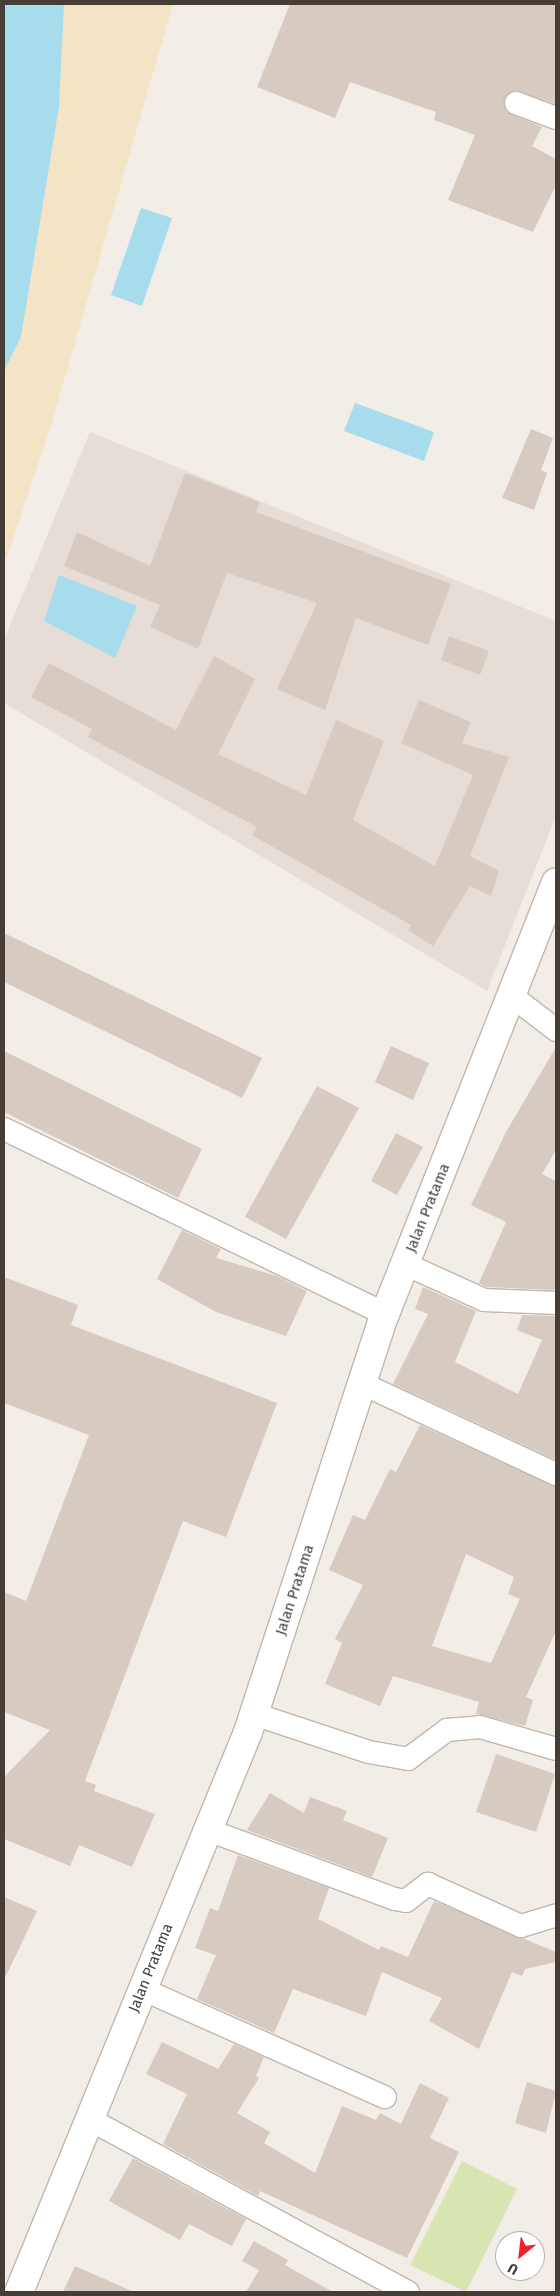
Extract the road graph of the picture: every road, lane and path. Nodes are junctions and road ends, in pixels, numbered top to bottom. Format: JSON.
{"nodes":[{"id":1,"x":516,"y":103,"type":"dead end"},
{"id":2,"x":556,"y":118,"type":"edge"},
{"id":3,"x":556,"y":883,"type":"edge"},
{"id":4,"x":513,"y":997,"type":"junction"},
{"id":5,"x":556,"y":1030,"type":"edge"},
{"id":6,"x":4,"y":1129,"type":"edge"},
{"id":7,"x":405,"y":1264,"type":"junction"},
{"id":8,"x":556,"y":1303,"type":"edge"},
{"id":9,"x":385,"y":1314,"type":"junction"},
{"id":10,"x":363,"y":1384,"type":"junction"},
{"id":11,"x":556,"y":1474,"type":"edge"},
{"id":12,"x":254,"y":1714,"type":"junction"},
{"id":13,"x":556,"y":1749,"type":"edge"},
{"id":14,"x":208,"y":1830,"type":"junction"},
{"id":15,"x":556,"y":1915,"type":"edge"},
{"id":16,"x":142,"y":1989,"type":"junction"},
{"id":17,"x":385,"y":2097,"type":"dead end"},
{"id":18,"x":89,"y":2120,"type":"junction"},
{"id":19,"x":397,"y":2289,"type":"edge"},
{"id":20,"x":19,"y":2292,"type":"edge"}],
"edges":[{"from":1,"to":2,"type":"street"},
{"from":3,"to":4,"type":"street","name":"Jalan Pratama"},
{"from":4,"to":5,"type":"street"},
{"from":4,"to":7,"type":"street","name":"Jalan Pratama"},
{"from":6,"to":9,"type":"street"},
{"from":7,"to":8,"type":"street"},
{"from":7,"to":9,"type":"street","name":"Jalan Pratama"},
{"from":9,"to":10,"type":"street","name":"Jalan Pratama"},
{"from":10,"to":11,"type":"street"},
{"from":10,"to":12,"type":"street","name":"Jalan Pratama"},
{"from":12,"to":13,"type":"street"},
{"from":12,"to":14,"type":"street","name":"Jalan Pratama"},
{"from":14,"to":15,"type":"street"},
{"from":14,"to":16,"type":"street","name":"Jalan Pratama"},
{"from":16,"to":17,"type":"street"},
{"from":16,"to":18,"type":"street","name":"Jalan Pratama"},
{"from":18,"to":19,"type":"street"},
{"from":18,"to":20,"type":"street","name":"Jalan Pratama"}]}
